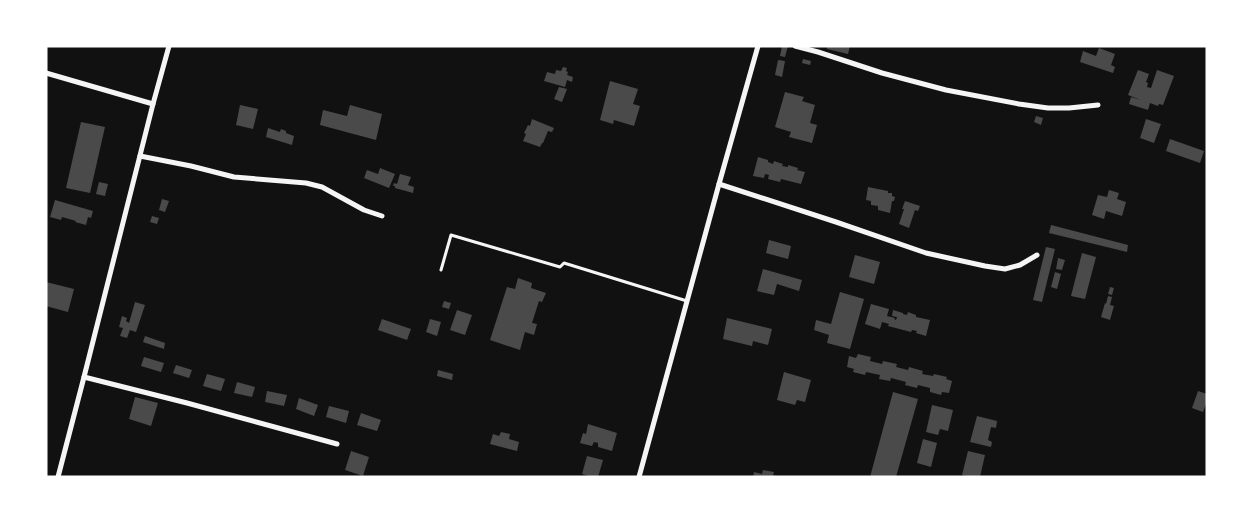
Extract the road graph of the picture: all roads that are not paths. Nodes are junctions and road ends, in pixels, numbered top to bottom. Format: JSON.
{"nodes":[{"id":1,"x":169,"y":46,"type":"edge"},
{"id":2,"x":758,"y":46,"type":"edge"},
{"id":3,"x":794,"y":46,"type":"edge"},
{"id":4,"x":46,"y":73,"type":"edge"},
{"id":5,"x":152,"y":104,"type":"junction"},
{"id":6,"x":1098,"y":105,"type":"dead end"},
{"id":7,"x":140,"y":156,"type":"junction"},
{"id":8,"x":719,"y":184,"type":"junction"},
{"id":9,"x":382,"y":216,"type":"dead end"},
{"id":10,"x":1037,"y":255,"type":"dead end"},
{"id":11,"x":441,"y":270,"type":"dead end"},
{"id":12,"x":687,"y":302,"type":"junction"},
{"id":13,"x":84,"y":377,"type":"junction"},
{"id":14,"x":336,"y":444,"type":"dead end"},
{"id":15,"x":58,"y":477,"type":"edge"},
{"id":16,"x":639,"y":477,"type":"edge"}],
"edges":[{"from":1,"to":5,"type":"street"},
{"from":2,"to":8,"type":"street"},
{"from":3,"to":6,"type":"street"},
{"from":4,"to":5,"type":"street"},
{"from":5,"to":7,"type":"street"},
{"from":7,"to":9,"type":"street"},
{"from":7,"to":13,"type":"street"},
{"from":8,"to":10,"type":"street"},
{"from":8,"to":12,"type":"street"},
{"from":11,"to":12,"type":"lane"},
{"from":12,"to":16,"type":"street"},
{"from":13,"to":14,"type":"street"},
{"from":13,"to":15,"type":"street"}]}
